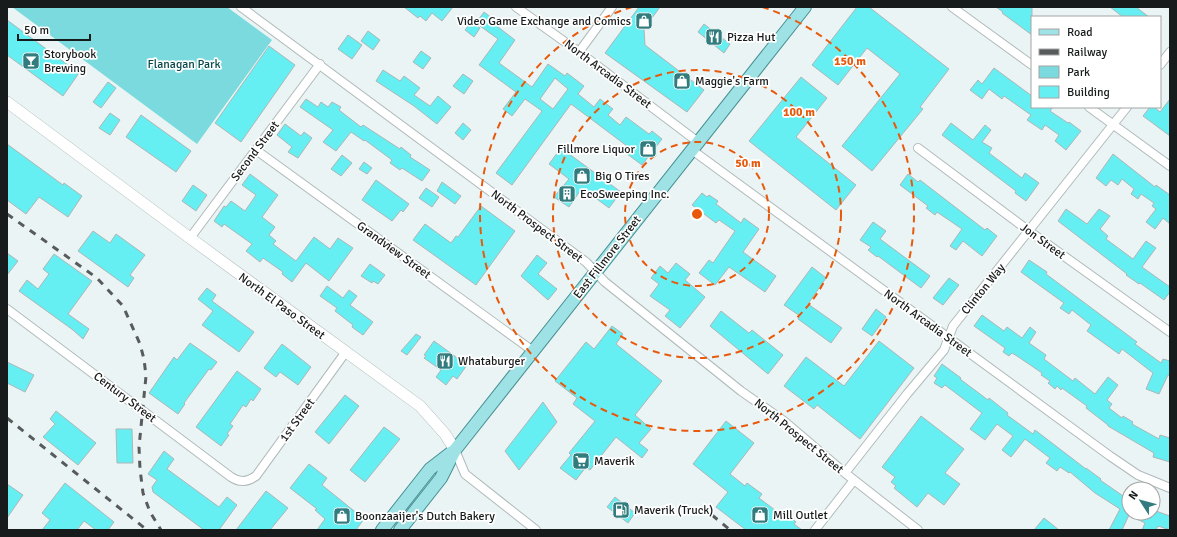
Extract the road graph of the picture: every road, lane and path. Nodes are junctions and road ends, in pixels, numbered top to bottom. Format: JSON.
{"nodes":[{"id":1,"x":241,"y":7,"type":"edge"},
{"id":2,"x":516,"y":7,"type":"edge"},
{"id":3,"x":612,"y":7,"type":"edge"},
{"id":4,"x":805,"y":7,"type":"edge"},
{"id":5,"x":952,"y":7,"type":"edge"},
{"id":6,"x":580,"y":52,"type":"junction"},
{"id":7,"x":1170,"y":52,"type":"edge"},
{"id":8,"x":320,"y":64,"type":"junction"},
{"id":9,"x":1031,"y":64,"type":"edge"},
{"id":10,"x":1161,"y":64,"type":"edge"},
{"id":11,"x":7,"y":102,"type":"edge"},
{"id":12,"x":1090,"y":108,"type":"edge"},
{"id":13,"x":1126,"y":108,"type":"edge"},
{"id":14,"x":1113,"y":124,"type":"junction"},
{"id":15,"x":695,"y":146,"type":"junction"},
{"id":16,"x":918,"y":148,"type":"dead end"},
{"id":17,"x":256,"y":150,"type":"junction"},
{"id":18,"x":1170,"y":166,"type":"edge"},
{"id":19,"x":1029,"y":231,"type":"junction"},
{"id":20,"x":190,"y":238,"type":"junction"},
{"id":21,"x":596,"y":272,"type":"junction"},
{"id":22,"x":7,"y":309,"type":"edge"},
{"id":23,"x":1170,"y":332,"type":"edge"},
{"id":24,"x":949,"y":338,"type":"junction"},
{"id":25,"x":533,"y":351,"type":"junction"},
{"id":26,"x":345,"y":353,"type":"junction"},
{"id":27,"x":454,"y":450,"type":"junction"},
{"id":28,"x":845,"y":473,"type":"junction"},
{"id":29,"x":854,"y":480,"type":"junction"},
{"id":30,"x":244,"y":482,"type":"joint"},
{"id":31,"x":1170,"y":488,"type":"edge"},
{"id":32,"x":382,"y":530,"type":"edge"},
{"id":33,"x":400,"y":530,"type":"edge"},
{"id":34,"x":536,"y":530,"type":"edge"},
{"id":35,"x":815,"y":530,"type":"edge"},
{"id":36,"x":918,"y":530,"type":"edge"}],
"edges":[{"from":1,"to":8,"type":"street","name":"North Prospect Street"},
{"from":2,"to":6,"type":"street","name":"North Arcadia Street"},
{"from":3,"to":6,"type":"street"},
{"from":4,"to":15,"type":"main road","name":"East Fillmore Street"},
{"from":5,"to":9,"type":"street"},
{"from":6,"to":15,"type":"street","name":"North Arcadia Street"},
{"from":7,"to":10,"type":"street"},
{"from":8,"to":17,"type":"street","name":"Second Street"},
{"from":8,"to":21,"type":"street","name":"North Prospect Street"},
{"from":11,"to":20,"type":"street","name":"North El Paso Street"},
{"from":12,"to":14,"type":"street"},
{"from":13,"to":14,"type":"street","name":"Clinton Way"},
{"from":14,"to":18,"type":"street"},
{"from":14,"to":19,"type":"street","name":"Clinton Way"},
{"from":15,"to":21,"type":"main road","name":"East Fillmore Street"},
{"from":15,"to":24,"type":"street","name":"North Arcadia Street"},
{"from":16,"to":19,"type":"street","name":"Jon Street"},
{"from":17,"to":20,"type":"street","name":"Second Street"},
{"from":17,"to":25,"type":"street","name":"Grandview Street"},
{"from":19,"to":23,"type":"street","name":"Jon Street"},
{"from":19,"to":24,"type":"street","name":"Clinton Way"},
{"from":20,"to":26,"type":"street","name":"North El Paso Street"},
{"from":21,"to":25,"type":"main road","name":"East Fillmore Street"},
{"from":21,"to":28,"type":"street","name":"North Prospect Street"},
{"from":22,"to":30,"type":"street","name":"Century Street"},
{"from":24,"to":28,"type":"street","name":"Clinton Way"},
{"from":24,"to":31,"type":"street","name":"North Arcadia Street"},
{"from":25,"to":27,"type":"main road","name":"East Fillmore Street"},
{"from":26,"to":27,"type":"street","name":"North El Paso Street"},
{"from":26,"to":30,"type":"street","name":"1st Street"},
{"from":27,"to":32,"type":"main road","name":"East Fillmore Street"},
{"from":27,"to":33,"type":"main road","name":"East Fillmore Street"},
{"from":27,"to":34,"type":"street","name":"North El Paso Street"},
{"from":28,"to":29,"type":"street","name":"North Prospect Street"},
{"from":29,"to":35,"type":"street"},
{"from":29,"to":36,"type":"street","name":"North Prospect Street"}]}
